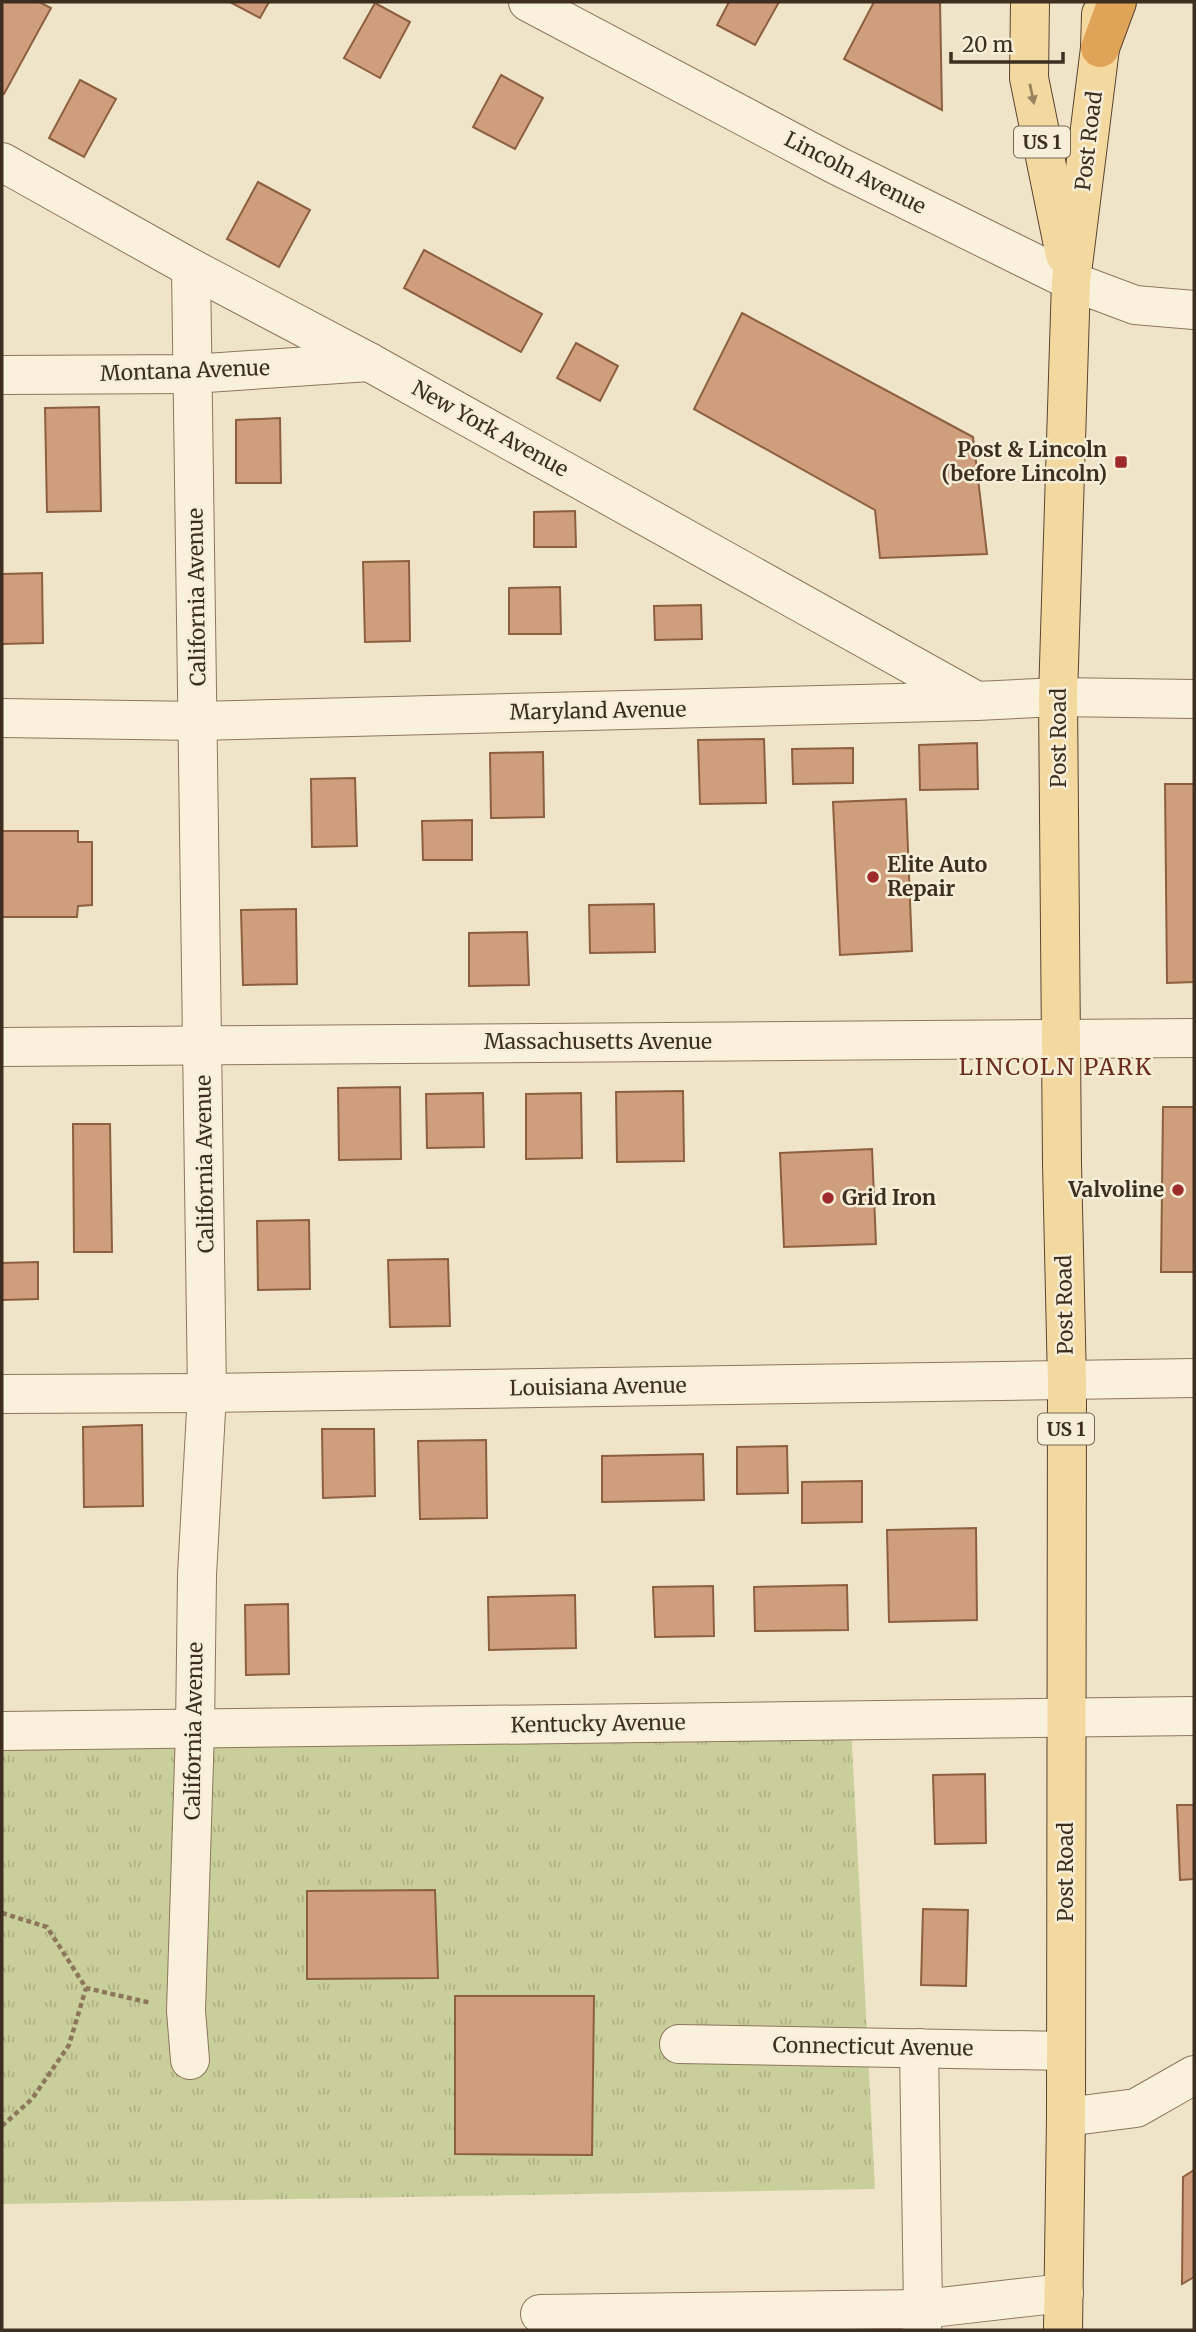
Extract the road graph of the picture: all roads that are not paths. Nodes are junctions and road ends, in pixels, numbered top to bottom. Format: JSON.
{"nodes":[{"id":1,"x":528,"y":2,"type":"edge"},
{"id":2,"x":1030,"y":2,"type":"edge"},
{"id":3,"x":1101,"y":2,"type":"edge"},
{"id":4,"x":1117,"y":2,"type":"edge"},
{"id":5,"x":1100,"y":48,"type":"junction"},
{"id":6,"x":2,"y":162,"type":"edge"},
{"id":7,"x":191,"y":268,"type":"junction"},
{"id":8,"x":1071,"y":281,"type":"junction"},
{"id":9,"x":1194,"y":310,"type":"edge"},
{"id":10,"x":369,"y":362,"type":"junction"},
{"id":11,"x":192,"y":374,"type":"junction"},
{"id":12,"x":2,"y":375,"type":"edge"},
{"id":13,"x":1058,"y":696,"type":"junction"},
{"id":14,"x":1194,"y":699,"type":"edge"},
{"id":15,"x":977,"y":701,"type":"junction"},
{"id":16,"x":2,"y":718,"type":"edge"},
{"id":17,"x":199,"y":721,"type":"junction"},
{"id":18,"x":1194,"y":1038,"type":"edge"},
{"id":19,"x":1060,"y":1040,"type":"junction"},
{"id":20,"x":204,"y":1044,"type":"junction"},
{"id":21,"x":2,"y":1047,"type":"edge"},
{"id":22,"x":1194,"y":1378,"type":"edge"},
{"id":23,"x":1067,"y":1382,"type":"junction"},
{"id":24,"x":207,"y":1393,"type":"junction"},
{"id":25,"x":2,"y":1394,"type":"edge"},
{"id":26,"x":1194,"y":1716,"type":"edge"},
{"id":27,"x":1065,"y":1717,"type":"junction"},
{"id":28,"x":195,"y":1730,"type":"junction"},
{"id":29,"x":2,"y":1731,"type":"edge"},
{"id":30,"x":679,"y":2043,"type":"dead end"},
{"id":31,"x":919,"y":2049,"type":"junction"},
{"id":32,"x":1066,"y":2051,"type":"junction"},
{"id":33,"x":190,"y":2060,"type":"dead end"},
{"id":34,"x":1194,"y":2075,"type":"edge"},
{"id":35,"x":1066,"y":2117,"type":"junction"},
{"id":36,"x":1064,"y":2312,"type":"edge"},
{"id":37,"x":540,"y":2314,"type":"dead end"},
{"id":38,"x":923,"y":2320,"type":"edge"},
{"id":39,"x":676,"y":2321,"type":"edge"}],
"edges":[{"from":1,"to":8,"type":"street","name":"Lincoln Avenue"},
{"from":2,"to":8,"type":"main road","name":"Post Road","number":"US 1","one_way":true},
{"from":3,"to":5,"type":"main road","name":"Post Road","number":"US 1"},
{"from":4,"to":5,"type":"highway"},
{"from":5,"to":8,"type":"main road","name":"Post Road","number":"US 1"},
{"from":6,"to":7,"type":"street","name":"New York Avenue"},
{"from":7,"to":10,"type":"street","name":"New York Avenue"},
{"from":7,"to":11,"type":"street","name":"California Avenue"},
{"from":8,"to":9,"type":"street","name":"Lincoln Avenue"},
{"from":8,"to":13,"type":"main road","name":"Post Road","number":"US 1"},
{"from":10,"to":11,"type":"street","name":"Montana Avenue"},
{"from":10,"to":15,"type":"street","name":"New York Avenue"},
{"from":11,"to":12,"type":"street","name":"Montana Avenue"},
{"from":11,"to":17,"type":"street","name":"California Avenue"},
{"from":13,"to":14,"type":"street","name":"Maryland Avenue"},
{"from":13,"to":15,"type":"street","name":"Maryland Avenue"},
{"from":13,"to":19,"type":"main road","name":"Post Road","number":"US 1"},
{"from":15,"to":17,"type":"street","name":"Maryland Avenue"},
{"from":16,"to":17,"type":"street","name":"Maryland Avenue"},
{"from":17,"to":20,"type":"street","name":"California Avenue"},
{"from":18,"to":19,"type":"street","name":"Massachusetts Avenue"},
{"from":19,"to":20,"type":"street","name":"Massachusetts Avenue"},
{"from":19,"to":23,"type":"main road","name":"Post Road","number":"US 1"},
{"from":20,"to":21,"type":"street","name":"Massachusetts Avenue"},
{"from":20,"to":24,"type":"street","name":"California Avenue"},
{"from":22,"to":23,"type":"street","name":"Louisiana Avenue"},
{"from":23,"to":24,"type":"street","name":"Louisiana Avenue"},
{"from":23,"to":27,"type":"main road","name":"Post Road","number":"US 1"},
{"from":24,"to":25,"type":"street","name":"Louisiana Avenue"},
{"from":24,"to":28,"type":"street","name":"California Avenue"},
{"from":26,"to":27,"type":"street","name":"Kentucky Avenue"},
{"from":27,"to":28,"type":"street","name":"Kentucky Avenue"},
{"from":27,"to":32,"type":"main road","name":"Post Road","number":"US 1"},
{"from":28,"to":29,"type":"street","name":"Kentucky Avenue"},
{"from":28,"to":33,"type":"street","name":"California Avenue"},
{"from":30,"to":31,"type":"street","name":"Connecticut Avenue"},
{"from":31,"to":32,"type":"street","name":"Connecticut Avenue"},
{"from":31,"to":38,"type":"street"},
{"from":32,"to":35,"type":"main road","name":"Post Road","number":"US 1"},
{"from":34,"to":35,"type":"street"},
{"from":35,"to":36,"type":"main road","name":"Post Road","number":"US 1"},
{"from":36,"to":38,"type":"street"},
{"from":37,"to":39,"type":"street"},
{"from":38,"to":39,"type":"street"}]}
